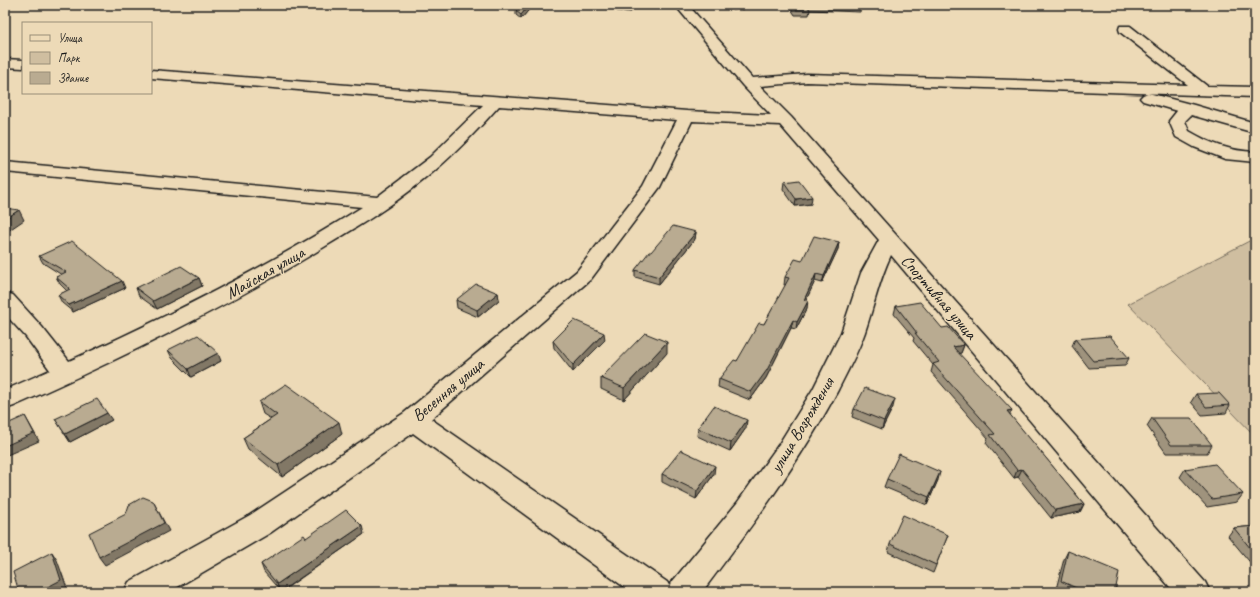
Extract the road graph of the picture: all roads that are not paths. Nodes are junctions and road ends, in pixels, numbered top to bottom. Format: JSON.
{"nodes":[{"id":1,"x":681,"y":5,"type":"edge"},
{"id":2,"x":1125,"y":29,"type":"dead end"},
{"id":3,"x":5,"y":63,"type":"edge"},
{"id":4,"x":22,"y":64,"type":"edge"},
{"id":5,"x":152,"y":74,"type":"edge"},
{"id":6,"x":748,"y":83,"type":"junction"},
{"id":7,"x":1112,"y":89,"type":"junction"},
{"id":8,"x":1204,"y":90,"type":"junction"},
{"id":9,"x":1255,"y":92,"type":"edge"},
{"id":10,"x":495,"y":101,"type":"junction"},
{"id":11,"x":1188,"y":108,"type":"junction"},
{"id":12,"x":687,"y":116,"type":"junction"},
{"id":13,"x":785,"y":120,"type":"junction"},
{"id":14,"x":1255,"y":128,"type":"edge"},
{"id":15,"x":1255,"y":157,"type":"edge"},
{"id":16,"x":5,"y":167,"type":"edge"},
{"id":17,"x":381,"y":203,"type":"junction"},
{"id":18,"x":889,"y":239,"type":"junction"},
{"id":19,"x":5,"y":300,"type":"edge"},
{"id":20,"x":66,"y":374,"type":"junction"},
{"id":21,"x":5,"y":400,"type":"edge"},
{"id":22,"x":413,"y":420,"type":"junction"},
{"id":23,"x":1183,"y":586,"type":"edge"},
{"id":24,"x":140,"y":592,"type":"edge"},
{"id":25,"x":656,"y":592,"type":"edge"},
{"id":26,"x":684,"y":592,"type":"edge"}],
"edges":[{"from":1,"to":6,"type":"street","name":"Спортивная улица"},
{"from":2,"to":8,"type":"street"},
{"from":3,"to":4,"type":"street"},
{"from":5,"to":10,"type":"street"},
{"from":6,"to":7,"type":"street"},
{"from":6,"to":13,"type":"street","name":"Спортивная улица"},
{"from":7,"to":8,"type":"street"},
{"from":7,"to":11,"type":"street"},
{"from":8,"to":9,"type":"street"},
{"from":10,"to":12,"type":"street"},
{"from":10,"to":17,"type":"street","name":"Майская улица"},
{"from":11,"to":14,"type":"street"},
{"from":11,"to":15,"type":"street"},
{"from":12,"to":13,"type":"street"},
{"from":12,"to":22,"type":"street","name":"Весенняя улица"},
{"from":13,"to":18,"type":"street","name":"Спортивная улица"},
{"from":16,"to":17,"type":"street"},
{"from":17,"to":20,"type":"street","name":"Майская улица"},
{"from":18,"to":23,"type":"street","name":"Спортивная улица"},
{"from":18,"to":26,"type":"street","name":"улица Возрождения"},
{"from":19,"to":20,"type":"street"},
{"from":20,"to":21,"type":"street","name":"Майская улица"},
{"from":22,"to":24,"type":"street","name":"Весенняя улица"},
{"from":22,"to":25,"type":"street"}]}
